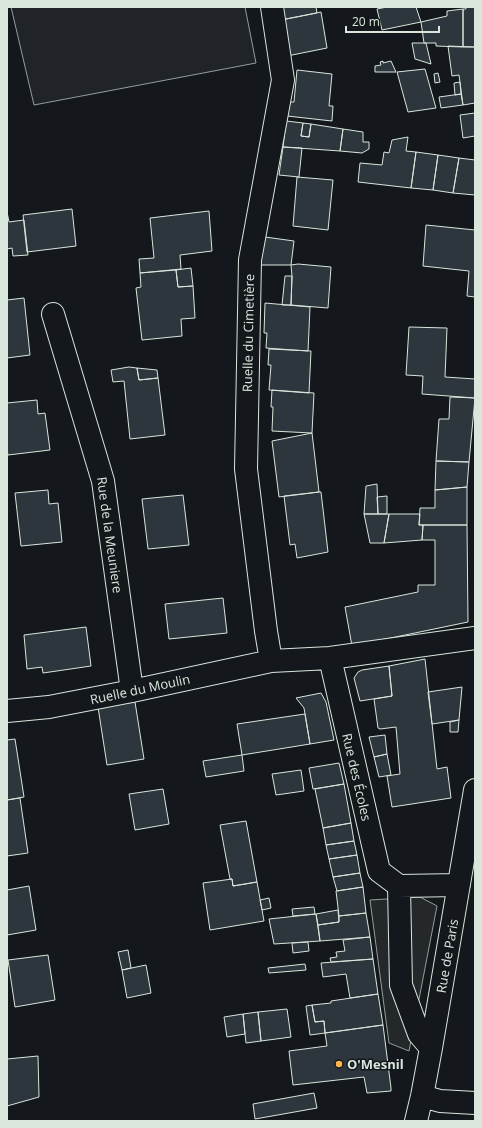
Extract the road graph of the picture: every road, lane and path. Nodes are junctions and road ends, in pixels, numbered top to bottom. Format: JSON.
{"nodes":[{"id":1,"x":272,"y":7,"type":"edge"},
{"id":2,"x":53,"y":314,"type":"dead end"},
{"id":3,"x":475,"y":638,"type":"edge"},
{"id":4,"x":330,"y":658,"type":"junction"},
{"id":5,"x":272,"y":662,"type":"junction"},
{"id":6,"x":132,"y":691,"type":"junction"},
{"id":7,"x":7,"y":711,"type":"edge"},
{"id":8,"x":475,"y":790,"type":"edge"},
{"id":9,"x":459,"y":885,"type":"junction"},
{"id":10,"x":400,"y":886,"type":"junction"},
{"id":11,"x":431,"y":1048,"type":"junction"},
{"id":12,"x":422,"y":1096,"type":"junction"},
{"id":13,"x":475,"y":1103,"type":"edge"},
{"id":14,"x":416,"y":1121,"type":"edge"}],
"edges":[{"from":1,"to":5,"type":"street","name":"Ruelle du Cimetière"},
{"from":2,"to":6,"type":"street","name":"Rue de la Meuniere"},
{"from":3,"to":4,"type":"street","name":"Ruelle du Moulin"},
{"from":4,"to":5,"type":"street","name":"Ruelle du Moulin"},
{"from":4,"to":10,"type":"street","name":"Rue des Écoles"},
{"from":5,"to":6,"type":"street","name":"Ruelle du Moulin"},
{"from":6,"to":7,"type":"street","name":"Ruelle du Moulin"},
{"from":8,"to":9,"type":"street","name":"Rue de Paris"},
{"from":9,"to":10,"type":"street"},
{"from":9,"to":11,"type":"street","name":"Rue de Paris"},
{"from":10,"to":11,"type":"street"},
{"from":11,"to":12,"type":"street","name":"Rue de Paris"},
{"from":12,"to":13,"type":"street"},
{"from":12,"to":14,"type":"street","name":"Rue de Paris"}]}
